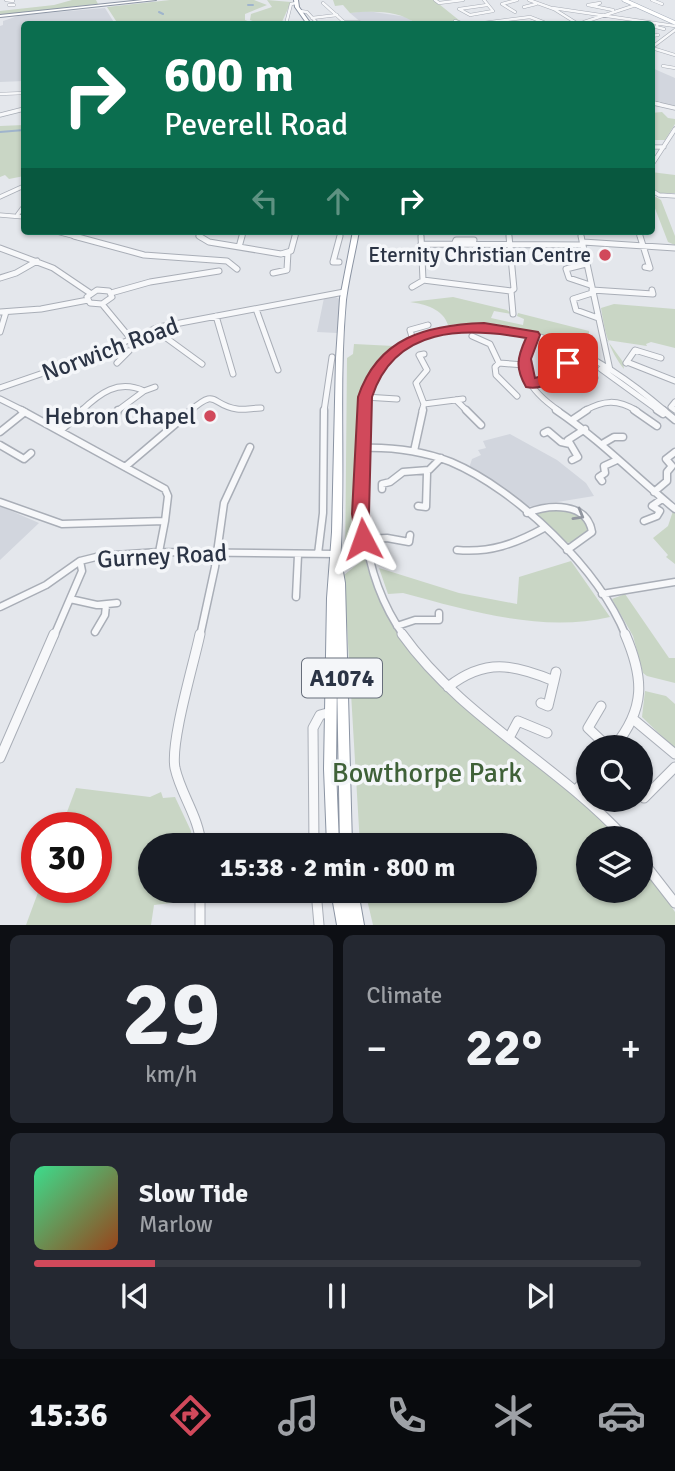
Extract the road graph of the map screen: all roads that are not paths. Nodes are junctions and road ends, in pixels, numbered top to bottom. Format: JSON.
{"nodes":[{"id":1,"x":154,"y":0,"type":"edge"},
{"id":2,"x":464,"y":0,"type":"edge"},
{"id":3,"x":484,"y":0,"type":"edge"},
{"id":4,"x":517,"y":0,"type":"edge"},
{"id":5,"x":529,"y":0,"type":"edge"},
{"id":6,"x":542,"y":0,"type":"edge"},
{"id":7,"x":624,"y":0,"type":"edge"},
{"id":8,"x":652,"y":0,"type":"edge"},
{"id":9,"x":139,"y":2,"type":"edge"},
{"id":10,"x":295,"y":3,"type":"edge"},
{"id":11,"x":323,"y":3,"type":"dead end"},
{"id":12,"x":438,"y":3,"type":"edge"},
{"id":13,"x":538,"y":3,"type":"junction"},
{"id":14,"x":662,"y":4,"type":"dead end"},
{"id":15,"x":487,"y":5,"type":"junction"},
{"id":16,"x":543,"y":5,"type":"junction"},
{"id":17,"x":596,"y":5,"type":"dead end"},
{"id":18,"x":636,"y":5,"type":"junction"},
{"id":19,"x":473,"y":6,"type":"junction"},
{"id":20,"x":525,"y":7,"type":"dead end"},
{"id":21,"x":556,"y":9,"type":"junction"},
{"id":22,"x":302,"y":10,"type":"junction"},
{"id":23,"x":514,"y":10,"type":"dead end"},
{"id":24,"x":613,"y":10,"type":"junction"},
{"id":25,"x":536,"y":13,"type":"dead end"},
{"id":26,"x":337,"y":15,"type":"junction"},
{"id":27,"x":0,"y":16,"type":"edge"},
{"id":28,"x":606,"y":16,"type":"junction"},
{"id":29,"x":312,"y":18,"type":"junction"},
{"id":30,"x":533,"y":18,"type":"junction"},
{"id":31,"x":287,"y":21,"type":"edge"},
{"id":32,"x":308,"y":21,"type":"edge"},
{"id":33,"x":315,"y":21,"type":"edge"},
{"id":34,"x":343,"y":21,"type":"edge"},
{"id":35,"x":504,"y":21,"type":"edge"},
{"id":36,"x":540,"y":21,"type":"edge"},
{"id":37,"x":573,"y":21,"type":"edge"},
{"id":38,"x":592,"y":21,"type":"edge"},
{"id":39,"x":630,"y":21,"type":"edge"},
{"id":40,"x":655,"y":24,"type":"edge"},
{"id":41,"x":658,"y":24,"type":"junction"},
{"id":42,"x":675,"y":26,"type":"edge"},
{"id":43,"x":664,"y":29,"type":"dead end"},
{"id":44,"x":655,"y":44,"type":"edge"},
{"id":45,"x":655,"y":49,"type":"edge"},
{"id":46,"x":675,"y":55,"type":"edge"},
{"id":47,"x":663,"y":66,"type":"dead end"},
{"id":48,"x":673,"y":69,"type":"edge"},
{"id":49,"x":21,"y":93,"type":"edge"},
{"id":50,"x":0,"y":94,"type":"edge"},
{"id":51,"x":655,"y":104,"type":"edge"},
{"id":52,"x":675,"y":108,"type":"edge"},
{"id":53,"x":21,"y":110,"type":"edge"},
{"id":54,"x":0,"y":115,"type":"edge"},
{"id":55,"x":675,"y":130,"type":"edge"},
{"id":56,"x":655,"y":147,"type":"edge"},
{"id":57,"x":665,"y":147,"type":"junction"},
{"id":58,"x":656,"y":158,"type":"edge"},
{"id":59,"x":21,"y":187,"type":"edge"},
{"id":60,"x":655,"y":192,"type":"edge"},
{"id":61,"x":675,"y":196,"type":"edge"},
{"id":62,"x":0,"y":197,"type":"edge"},
{"id":63,"x":21,"y":210,"type":"edge"},
{"id":64,"x":0,"y":215,"type":"edge"},
{"id":65,"x":18,"y":215,"type":"junction"},
{"id":66,"x":21,"y":216,"type":"edge"},
{"id":67,"x":65,"y":235,"type":"edge"},
{"id":68,"x":198,"y":235,"type":"edge"},
{"id":69,"x":243,"y":235,"type":"edge"},
{"id":70,"x":296,"y":235,"type":"edge"},
{"id":71,"x":340,"y":235,"type":"edge"},
{"id":72,"x":355,"y":235,"type":"edge"},
{"id":73,"x":421,"y":235,"type":"edge"},
{"id":74,"x":508,"y":235,"type":"edge"},
{"id":75,"x":581,"y":235,"type":"edge"},
{"id":76,"x":639,"y":235,"type":"edge"},
{"id":77,"x":476,"y":243,"type":"junction"},
{"id":78,"x":421,"y":244,"type":"junction"},
{"id":79,"x":583,"y":244,"type":"junction"},
{"id":80,"x":509,"y":245,"type":"junction"},
{"id":81,"x":643,"y":246,"type":"junction"},
{"id":82,"x":239,"y":247,"type":"junction"},
{"id":83,"x":0,"y":248,"type":"edge"},
{"id":84,"x":675,"y":248,"type":"edge"},
{"id":85,"x":458,"y":250,"type":"dead end"},
{"id":86,"x":288,"y":252,"type":"junction"},
{"id":87,"x":199,"y":260,"type":"junction"},
{"id":88,"x":37,"y":261,"type":"junction"},
{"id":89,"x":334,"y":262,"type":"dead end"},
{"id":90,"x":586,"y":264,"type":"junction"},
{"id":91,"x":651,"y":268,"type":"dead end"},
{"id":92,"x":234,"y":269,"type":"dead end"},
{"id":93,"x":287,"y":270,"type":"junction"},
{"id":94,"x":296,"y":270,"type":"dead end"},
{"id":95,"x":219,"y":271,"type":"dead end"},
{"id":96,"x":273,"y":273,"type":"dead end"},
{"id":97,"x":193,"y":274,"type":"junction"},
{"id":98,"x":0,"y":278,"type":"edge"},
{"id":99,"x":424,"y":280,"type":"junction"},
{"id":100,"x":412,"y":287,"type":"dead end"},
{"id":101,"x":591,"y":289,"type":"junction"},
{"id":102,"x":511,"y":291,"type":"junction"},
{"id":103,"x":111,"y":292,"type":"junction"},
{"id":104,"x":344,"y":292,"type":"junction"},
{"id":105,"x":90,"y":293,"type":"junction"},
{"id":106,"x":653,"y":294,"type":"dead end"},
{"id":107,"x":88,"y":300,"type":"junction"},
{"id":108,"x":102,"y":304,"type":"junction"},
{"id":109,"x":256,"y":309,"type":"junction"},
{"id":110,"x":3,"y":312,"type":"edge"},
{"id":111,"x":513,"y":314,"type":"dead end"},
{"id":112,"x":216,"y":316,"type":"junction"},
{"id":113,"x":598,"y":318,"type":"junction"},
{"id":114,"x":428,"y":326,"type":"dead end"},
{"id":115,"x":154,"y":329,"type":"junction"},
{"id":116,"x":0,"y":332,"type":"edge"},
{"id":117,"x":534,"y":335,"type":"junction"},
{"id":118,"x":131,"y":339,"type":"junction"},
{"id":119,"x":476,"y":339,"type":"dead end"},
{"id":120,"x":413,"y":340,"type":"junction"},
{"id":121,"x":110,"y":349,"type":"junction"},
{"id":122,"x":129,"y":351,"type":"dead end"},
{"id":123,"x":418,"y":355,"type":"dead end"},
{"id":124,"x":331,"y":357,"type":"dead end"},
{"id":125,"x":661,"y":358,"type":"dead end"},
{"id":126,"x":560,"y":359,"type":"dead end"},
{"id":127,"x":499,"y":363,"type":"junction"},
{"id":128,"x":568,"y":363,"type":"junction"},
{"id":129,"x":202,"y":364,"type":"dead end"},
{"id":130,"x":524,"y":365,"type":"junction"},
{"id":131,"x":278,"y":370,"type":"dead end"},
{"id":132,"x":610,"y":370,"type":"junction"},
{"id":133,"x":233,"y":374,"type":"dead end"},
{"id":134,"x":595,"y":378,"type":"dead end"},
{"id":135,"x":675,"y":381,"type":"edge"},
{"id":136,"x":531,"y":384,"type":"junction"},
{"id":137,"x":155,"y":387,"type":"dead end"},
{"id":138,"x":0,"y":388,"type":"edge"},
{"id":139,"x":144,"y":391,"type":"junction"},
{"id":140,"x":86,"y":394,"type":"dead end"},
{"id":141,"x":517,"y":396,"type":"dead end"},
{"id":142,"x":365,"y":397,"type":"junction"},
{"id":143,"x":95,"y":398,"type":"junction"},
{"id":144,"x":0,"y":399,"type":"edge"},
{"id":145,"x":392,"y":401,"type":"dead end"},
{"id":146,"x":675,"y":402,"type":"edge"},
{"id":147,"x":424,"y":404,"type":"junction"},
{"id":148,"x":653,"y":406,"type":"junction"},
{"id":149,"x":340,"y":407,"type":"junction"},
{"id":150,"x":261,"y":408,"type":"dead end"},
{"id":151,"x":324,"y":408,"type":"junction"},
{"id":152,"x":117,"y":410,"type":"dead end"},
{"id":153,"x":675,"y":410,"type":"edge"},
{"id":154,"x":25,"y":412,"type":"junction"},
{"id":155,"x":572,"y":420,"type":"junction"},
{"id":156,"x":675,"y":421,"type":"edge"},
{"id":157,"x":655,"y":422,"type":"dead end"},
{"id":158,"x":481,"y":425,"type":"dead end"},
{"id":159,"x":586,"y":429,"type":"junction"},
{"id":160,"x":61,"y":430,"type":"junction"},
{"id":161,"x":547,"y":431,"type":"dead end"},
{"id":162,"x":0,"y":432,"type":"edge"},
{"id":163,"x":623,"y":437,"type":"dead end"},
{"id":164,"x":570,"y":444,"type":"junction"},
{"id":165,"x":602,"y":444,"type":"junction"},
{"id":166,"x":0,"y":445,"type":"edge"},
{"id":167,"x":250,"y":447,"type":"dead end"},
{"id":168,"x":362,"y":449,"type":"junction"},
{"id":169,"x":414,"y":451,"type":"junction"},
{"id":170,"x":675,"y":452,"type":"edge"},
{"id":171,"x":32,"y":453,"type":"dead end"},
{"id":172,"x":441,"y":458,"type":"junction"},
{"id":173,"x":24,"y":459,"type":"junction"},
{"id":174,"x":572,"y":460,"type":"dead end"},
{"id":175,"x":618,"y":460,"type":"junction"},
{"id":176,"x":18,"y":464,"type":"dead end"},
{"id":177,"x":125,"y":467,"type":"junction"},
{"id":178,"x":427,"y":473,"type":"junction"},
{"id":179,"x":601,"y":477,"type":"dead end"},
{"id":180,"x":382,"y":484,"type":"dead end"},
{"id":181,"x":644,"y":484,"type":"junction"},
{"id":182,"x":637,"y":489,"type":"dead end"},
{"id":183,"x":654,"y":492,"type":"junction"},
{"id":184,"x":662,"y":499,"type":"junction"},
{"id":185,"x":0,"y":502,"type":"edge"},
{"id":186,"x":426,"y":507,"type":"dead end"},
{"id":187,"x":675,"y":509,"type":"edge"},
{"id":188,"x":527,"y":513,"type":"junction"},
{"id":189,"x":164,"y":521,"type":"junction"},
{"id":190,"x":644,"y":521,"type":"dead end"},
{"id":191,"x":544,"y":528,"type":"junction"},
{"id":192,"x":363,"y":539,"type":"junction"},
{"id":193,"x":457,"y":550,"type":"dead end"},
{"id":194,"x":567,"y":550,"type":"junction"},
{"id":195,"x":159,"y":552,"type":"junction"},
{"id":196,"x":217,"y":552,"type":"junction"},
{"id":197,"x":406,"y":552,"type":"dead end"},
{"id":198,"x":318,"y":554,"type":"junction"},
{"id":199,"x":298,"y":555,"type":"junction"},
{"id":200,"x":336,"y":557,"type":"junction"},
{"id":201,"x":80,"y":561,"type":"junction"},
{"id":202,"x":675,"y":582,"type":"edge"},
{"id":203,"x":601,"y":594,"type":"junction"},
{"id":204,"x":296,"y":597,"type":"dead end"},
{"id":205,"x":70,"y":599,"type":"junction"},
{"id":206,"x":117,"y":603,"type":"dead end"},
{"id":207,"x":1,"y":604,"type":"edge"},
{"id":208,"x":106,"y":605,"type":"junction"},
{"id":209,"x":439,"y":619,"type":"dead end"},
{"id":210,"x":397,"y":626,"type":"junction"},
{"id":211,"x":95,"y":632,"type":"dead end"},
{"id":212,"x":447,"y":687,"type":"junction"},
{"id":213,"x":590,"y":705,"type":"dead end"},
{"id":214,"x":548,"y":706,"type":"dead end"},
{"id":215,"x":337,"y":711,"type":"junction"},
{"id":216,"x":633,"y":719,"type":"junction"},
{"id":217,"x":547,"y":733,"type":"dead end"},
{"id":218,"x":591,"y":735,"type":"edge"},
{"id":219,"x":622,"y":735,"type":"edge"},
{"id":220,"x":509,"y":738,"type":"junction"},
{"id":221,"x":675,"y":754,"type":"edge"},
{"id":222,"x":0,"y":758,"type":"edge"},
{"id":223,"x":675,"y":767,"type":"edge"},
{"id":224,"x":576,"y":788,"type":"edge"},
{"id":225,"x":653,"y":789,"type":"edge"},
{"id":226,"x":600,"y":812,"type":"edge"},
{"id":227,"x":613,"y":826,"type":"edge"},
{"id":228,"x":200,"y":833,"type":"edge"},
{"id":229,"x":314,"y":833,"type":"edge"},
{"id":230,"x":332,"y":833,"type":"edge"},
{"id":231,"x":345,"y":833,"type":"edge"},
{"id":232,"x":653,"y":874,"type":"edge"},
{"id":233,"x":200,"y":903,"type":"edge"},
{"id":234,"x":317,"y":903,"type":"edge"},
{"id":235,"x":340,"y":903,"type":"edge"},
{"id":236,"x":353,"y":903,"type":"edge"},
{"id":237,"x":675,"y":905,"type":"edge"},
{"id":238,"x":200,"y":925,"type":"edge"},
{"id":239,"x":318,"y":925,"type":"edge"},
{"id":240,"x":344,"y":925,"type":"edge"},
{"id":241,"x":357,"y":925,"type":"edge"}],
"edges":[{"from":1,"to":9,"type":"highway"},
{"from":2,"to":12,"type":"street"},
{"from":2,"to":19,"type":"street"},
{"from":3,"to":15,"type":"street"},
{"from":4,"to":23,"type":"street"},
{"from":5,"to":13,"type":"street"},
{"from":6,"to":16,"type":"street"},
{"from":7,"to":18,"type":"main road"},
{"from":8,"to":14,"type":"street"},
{"from":9,"to":27,"type":"highway"},
{"from":10,"to":22,"type":"highway"},
{"from":10,"to":31,"type":"street"},
{"from":11,"to":26,"type":"street"},
{"from":13,"to":16,"type":"street"},
{"from":13,"to":20,"type":"street"},
{"from":15,"to":19,"type":"street"},
{"from":15,"to":19,"type":"street"},
{"from":16,"to":21,"type":"street"},
{"from":17,"to":24,"type":"street"},
{"from":18,"to":24,"type":"street"},
{"from":18,"to":42,"type":"main road"},
{"from":21,"to":28,"type":"street"},
{"from":21,"to":37,"type":"street"},
{"from":22,"to":29,"type":"street"},
{"from":22,"to":32,"type":"highway"},
{"from":24,"to":28,"type":"street"},
{"from":25,"to":30,"type":"street"},
{"from":26,"to":29,"type":"street"},
{"from":26,"to":34,"type":"street"},
{"from":28,"to":38,"type":"street"},
{"from":28,"to":39,"type":"street"},
{"from":29,"to":33,"type":"street"},
{"from":30,"to":35,"type":"street"},
{"from":30,"to":36,"type":"street"},
{"from":40,"to":41,"type":"street"},
{"from":41,"to":42,"type":"street"},
{"from":41,"to":43,"type":"street"},
{"from":42,"to":44,"type":"street"},
{"from":45,"to":46,"type":"street"},
{"from":47,"to":48,"type":"street"},
{"from":49,"to":50,"type":"street"},
{"from":51,"to":52,"type":"street"},
{"from":53,"to":54,"type":"street"},
{"from":55,"to":57,"type":"street"},
{"from":56,"to":57,"type":"street"},
{"from":57,"to":58,"type":"street"},
{"from":59,"to":62,"type":"street"},
{"from":60,"to":61,"type":"street"},
{"from":63,"to":65,"type":"street"},
{"from":64,"to":65,"type":"street"},
{"from":65,"to":66,"type":"street"},
{"from":67,"to":87,"type":"street"},
{"from":68,"to":82,"type":"street"},
{"from":69,"to":82,"type":"street"},
{"from":70,"to":86,"type":"street"},
{"from":71,"to":89,"type":"street"},
{"from":72,"to":104,"type":"highway","number":"A1074"},
{"from":73,"to":78,"type":"street"},
{"from":74,"to":80,"type":"street"},
{"from":75,"to":79,"type":"street"},
{"from":76,"to":81,"type":"street"},
{"from":77,"to":78,"type":"street"},
{"from":77,"to":80,"type":"street"},
{"from":77,"to":85,"type":"street"},
{"from":78,"to":99,"type":"street"},
{"from":79,"to":80,"type":"street"},
{"from":79,"to":81,"type":"street"},
{"from":79,"to":90,"type":"street"},
{"from":80,"to":102,"type":"street"},
{"from":81,"to":84,"type":"street"},
{"from":81,"to":91,"type":"street"},
{"from":82,"to":86,"type":"street"},
{"from":83,"to":88,"type":"street"},
{"from":86,"to":93,"type":"street"},
{"from":87,"to":92,"type":"street"},
{"from":87,"to":97,"type":"street"},
{"from":88,"to":98,"type":"street"},
{"from":88,"to":105,"type":"street"},
{"from":90,"to":101,"type":"street"},
{"from":90,"to":101,"type":"street"},
{"from":93,"to":94,"type":"street"},
{"from":93,"to":96,"type":"street"},
{"from":95,"to":97,"type":"street"},
{"from":97,"to":103,"type":"street"},
{"from":99,"to":100,"type":"street"},
{"from":99,"to":102,"type":"street"},
{"from":101,"to":106,"type":"street"},
{"from":101,"to":113,"type":"street"},
{"from":101,"to":113,"type":"street"},
{"from":102,"to":111,"type":"street"},
{"from":103,"to":105,"type":"street"},
{"from":103,"to":108,"type":"street"},
{"from":104,"to":109,"type":"street","name":"Norwich Road"},
{"from":104,"to":149,"type":"highway","number":"A1074"},
{"from":105,"to":107,"type":"street"},
{"from":107,"to":108,"type":"street"},
{"from":107,"to":110,"type":"street"},
{"from":108,"to":118,"type":"street"},
{"from":109,"to":112,"type":"street","name":"Norwich Road"},
{"from":109,"to":131,"type":"street"},
{"from":110,"to":116,"type":"street"},
{"from":112,"to":115,"type":"street","name":"Norwich Road"},
{"from":112,"to":133,"type":"street"},
{"from":113,"to":132,"type":"street"},
{"from":114,"to":120,"type":"street"},
{"from":115,"to":118,"type":"street","name":"Norwich Road"},
{"from":115,"to":129,"type":"street"},
{"from":117,"to":120,"type":"street"},
{"from":117,"to":130,"type":"street"},
{"from":117,"to":132,"type":"street"},
{"from":117,"to":148,"type":"street"},
{"from":118,"to":121,"type":"street","name":"Norwich Road"},
{"from":119,"to":127,"type":"street"},
{"from":120,"to":142,"type":"street"},
{"from":121,"to":122,"type":"street"},
{"from":121,"to":138,"type":"street","name":"Norwich Road"},
{"from":123,"to":147,"type":"street"},
{"from":124,"to":151,"type":"street"},
{"from":125,"to":135,"type":"street"},
{"from":126,"to":128,"type":"street"},
{"from":127,"to":130,"type":"street"},
{"from":127,"to":141,"type":"street"},
{"from":128,"to":134,"type":"street"},
{"from":128,"to":136,"type":"street"},
{"from":130,"to":136,"type":"street"},
{"from":132,"to":148,"type":"street"},
{"from":132,"to":156,"type":"street"},
{"from":136,"to":155,"type":"street"},
{"from":137,"to":139,"type":"street"},
{"from":139,"to":143,"type":"street"},
{"from":139,"to":152,"type":"street"},
{"from":140,"to":143,"type":"street"},
{"from":142,"to":145,"type":"street"},
{"from":142,"to":168,"type":"street"},
{"from":143,"to":160,"type":"street"},
{"from":144,"to":154,"type":"street"},
{"from":146,"to":153,"type":"street"},
{"from":147,"to":158,"type":"street"},
{"from":147,"to":169,"type":"street"},
{"from":148,"to":156,"type":"street"},
{"from":149,"to":151,"type":"street"},
{"from":149,"to":200,"type":"highway","number":"A1074"},
{"from":150,"to":177,"type":"street"},
{"from":151,"to":198,"type":"street"},
{"from":154,"to":160,"type":"street"},
{"from":154,"to":162,"type":"street"},
{"from":155,"to":157,"type":"street"},
{"from":155,"to":159,"type":"street"},
{"from":159,"to":164,"type":"street"},
{"from":159,"to":165,"type":"street"},
{"from":160,"to":177,"type":"street"},
{"from":161,"to":164,"type":"street"},
{"from":163,"to":165,"type":"street"},
{"from":164,"to":174,"type":"street"},
{"from":165,"to":175,"type":"street"},
{"from":166,"to":173,"type":"street"},
{"from":167,"to":196,"type":"street"},
{"from":168,"to":169,"type":"street"},
{"from":168,"to":192,"type":"street"},
{"from":169,"to":172,"type":"street"},
{"from":170,"to":183,"type":"street"},
{"from":171,"to":173,"type":"street"},
{"from":172,"to":178,"type":"street"},
{"from":172,"to":188,"type":"street"},
{"from":173,"to":176,"type":"street"},
{"from":175,"to":179,"type":"street"},
{"from":175,"to":181,"type":"street"},
{"from":177,"to":189,"type":"street"},
{"from":178,"to":180,"type":"street"},
{"from":178,"to":186,"type":"street"},
{"from":181,"to":182,"type":"street"},
{"from":181,"to":183,"type":"street"},
{"from":183,"to":184,"type":"street"},
{"from":184,"to":187,"type":"street"},
{"from":184,"to":190,"type":"street"},
{"from":185,"to":189,"type":"street"},
{"from":188,"to":191,"type":"street"},
{"from":188,"to":194,"type":"street","one_way":true},
{"from":189,"to":195,"type":"street"},
{"from":191,"to":193,"type":"street"},
{"from":191,"to":194,"type":"street"},
{"from":192,"to":197,"type":"street"},
{"from":192,"to":210,"type":"street"},
{"from":194,"to":203,"type":"street"},
{"from":195,"to":196,"type":"street","name":"Gurney Road"},
{"from":195,"to":201,"type":"street","name":"Gurney Road"},
{"from":196,"to":199,"type":"street","name":"Gurney Road"},
{"from":196,"to":228,"type":"street"},
{"from":198,"to":199,"type":"street","name":"Gurney Road"},
{"from":198,"to":200,"type":"street","name":"Gurney Road"},
{"from":199,"to":204,"type":"street"},
{"from":200,"to":215,"type":"highway","number":"A1074"},
{"from":201,"to":205,"type":"street"},
{"from":201,"to":207,"type":"street","name":"Gurney Road"},
{"from":202,"to":203,"type":"street"},
{"from":203,"to":216,"type":"street"},
{"from":205,"to":208,"type":"street"},
{"from":205,"to":222,"type":"street"},
{"from":206,"to":208,"type":"street"},
{"from":208,"to":211,"type":"street"},
{"from":209,"to":210,"type":"street"},
{"from":210,"to":212,"type":"street"},
{"from":212,"to":214,"type":"street"},
{"from":212,"to":220,"type":"street"},
{"from":213,"to":218,"type":"street"},
{"from":215,"to":229,"type":"street"},
{"from":215,"to":230,"type":"highway","number":"A1074"},
{"from":215,"to":231,"type":"highway","number":"A1074"},
{"from":216,"to":219,"type":"street"},
{"from":216,"to":221,"type":"street"},
{"from":217,"to":220,"type":"street"},
{"from":220,"to":224,"type":"street"},
{"from":223,"to":225,"type":"street"},
{"from":226,"to":227,"type":"street"},
{"from":232,"to":237,"type":"street"},
{"from":233,"to":238,"type":"street"},
{"from":234,"to":239,"type":"street"},
{"from":235,"to":240,"type":"highway"},
{"from":236,"to":241,"type":"highway"}]}
